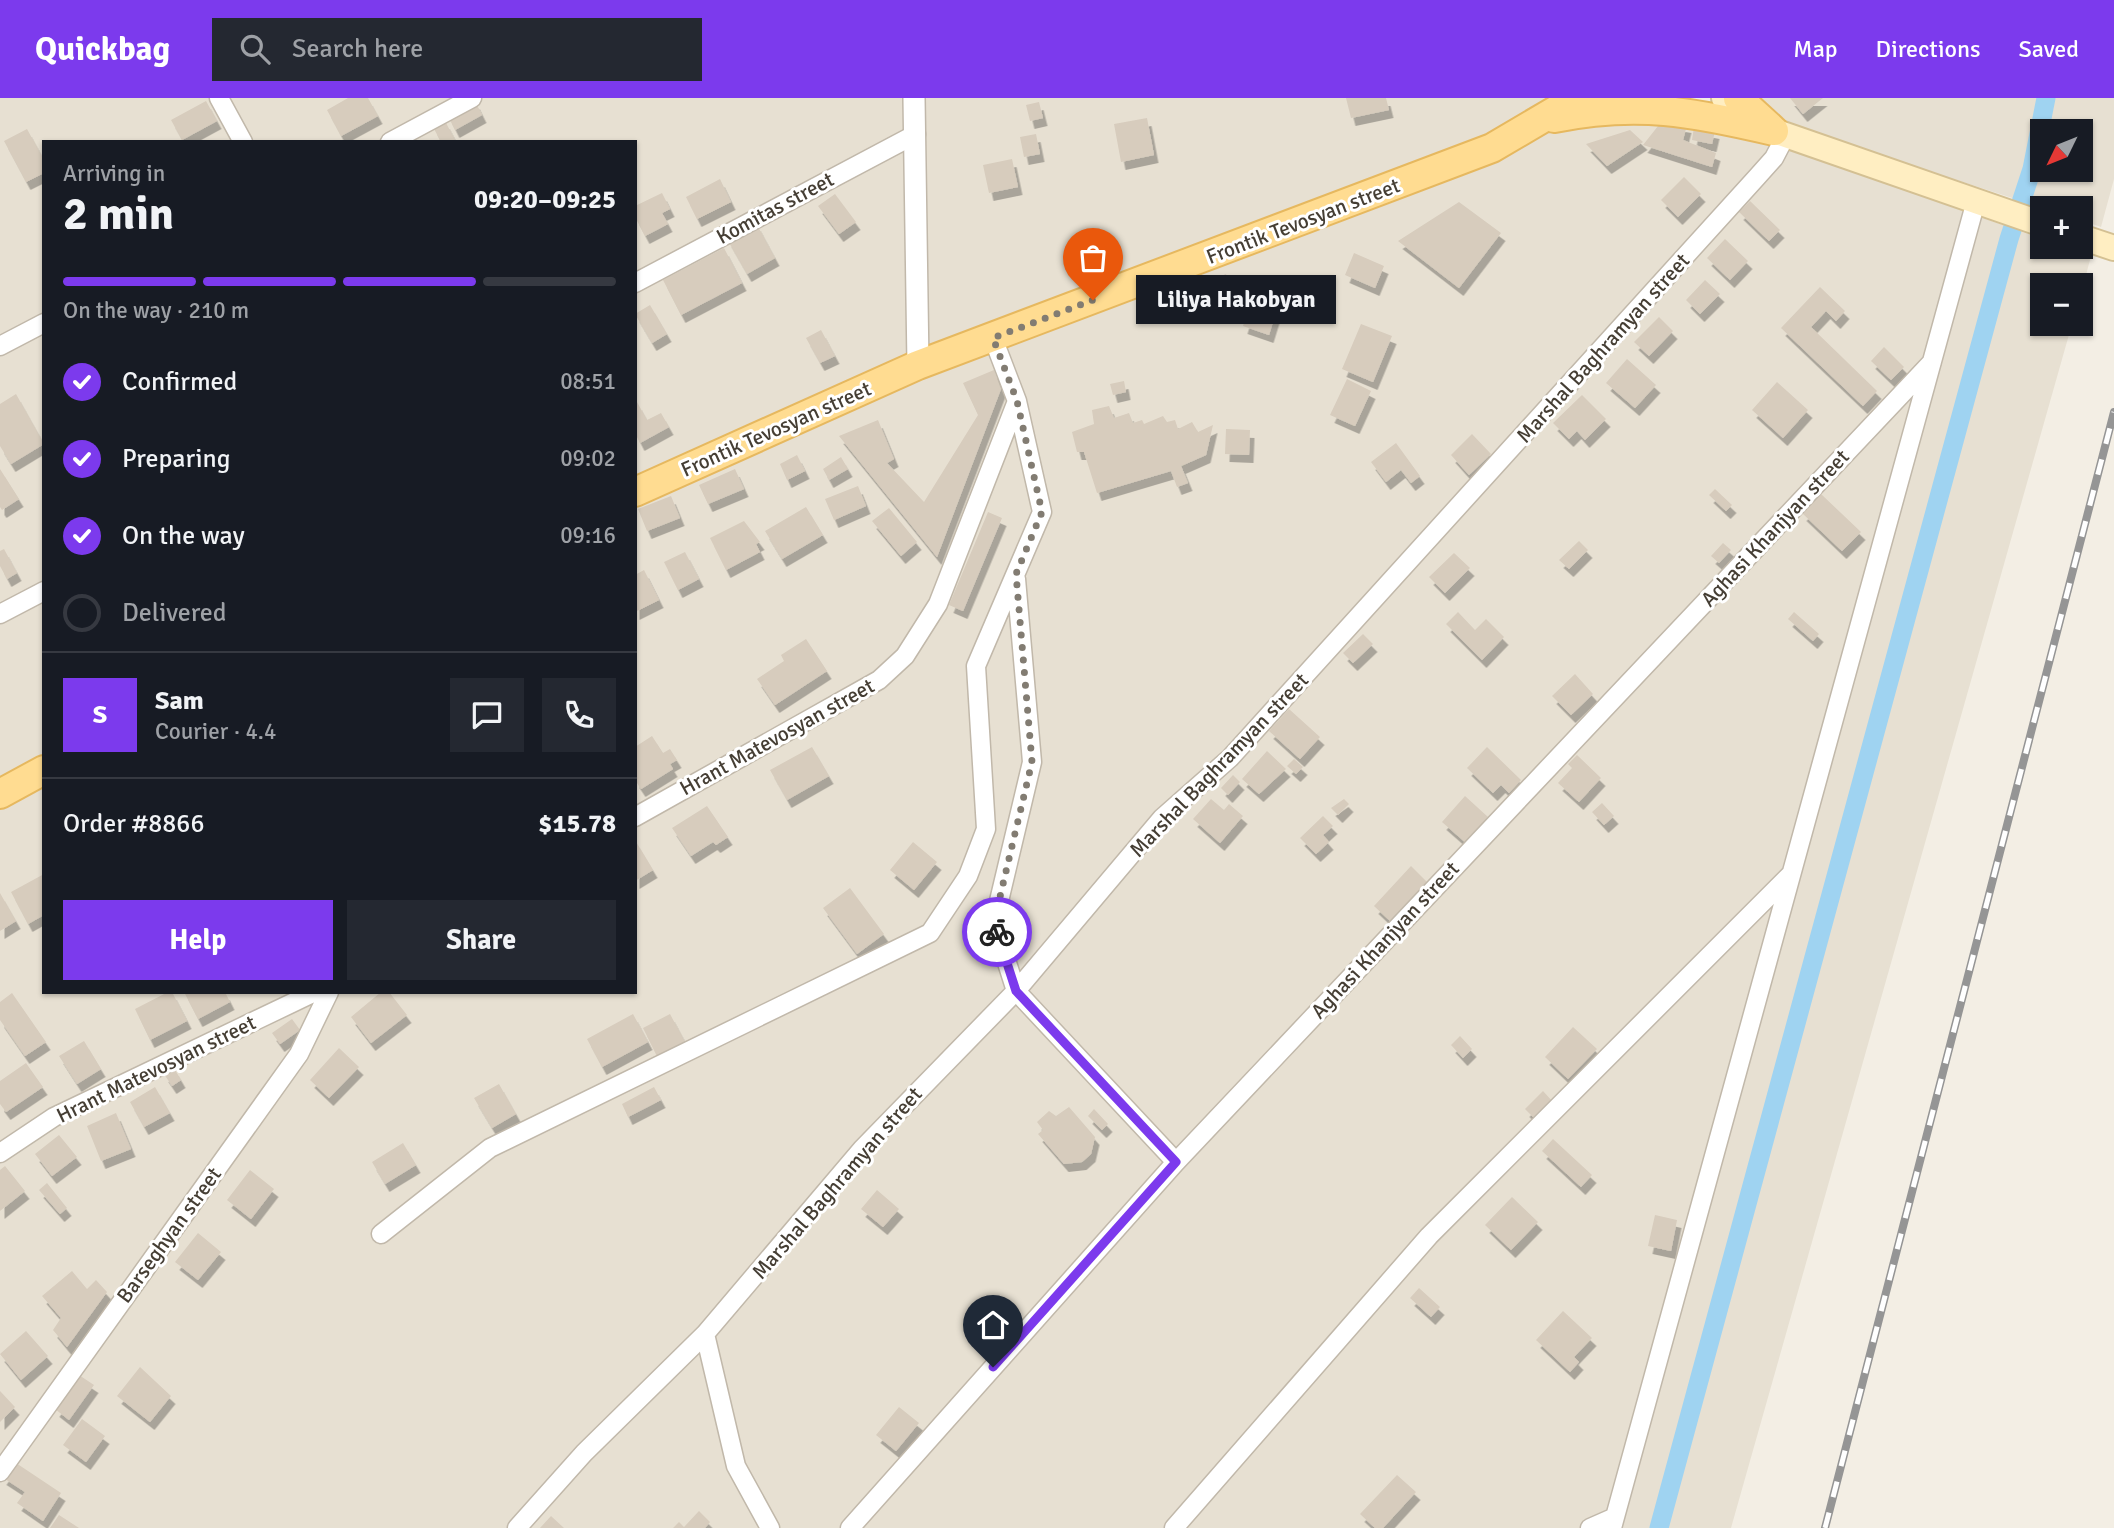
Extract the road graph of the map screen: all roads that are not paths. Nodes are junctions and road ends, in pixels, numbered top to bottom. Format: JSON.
{"nodes":[{"id":1,"x":219,"y":98,"type":"edge"},
{"id":2,"x":472,"y":98,"type":"edge"},
{"id":3,"x":914,"y":98,"type":"edge"},
{"id":4,"x":1577,"y":98,"type":"edge"},
{"id":5,"x":1724,"y":98,"type":"edge"},
{"id":6,"x":1738,"y":98,"type":"edge"},
{"id":7,"x":1544,"y":120,"type":"junction"},
{"id":8,"x":1780,"y":133,"type":"junction"},
{"id":9,"x":916,"y":134,"type":"junction"},
{"id":10,"x":242,"y":140,"type":"edge"},
{"id":11,"x":394,"y":140,"type":"edge"},
{"id":12,"x":1983,"y":203,"type":"junction"},
{"id":13,"x":2030,"y":219,"type":"edge"},
{"id":14,"x":2093,"y":241,"type":"edge"},
{"id":15,"x":2114,"y":248,"type":"edge"},
{"id":16,"x":637,"y":282,"type":"edge"},
{"id":17,"x":42,"y":324,"type":"edge"},
{"id":18,"x":993,"y":338,"type":"junction"},
{"id":19,"x":0,"y":346,"type":"edge"},
{"id":20,"x":1932,"y":362,"type":"junction"},
{"id":21,"x":918,"y":365,"type":"junction"},
{"id":22,"x":1017,"y":401,"type":"junction"},
{"id":23,"x":637,"y":491,"type":"edge"},
{"id":24,"x":1016,"y":574,"type":"junction"},
{"id":25,"x":42,"y":592,"type":"edge"},
{"id":26,"x":0,"y":614,"type":"edge"},
{"id":27,"x":42,"y":771,"type":"edge"},
{"id":28,"x":0,"y":794,"type":"edge"},
{"id":29,"x":637,"y":816,"type":"edge"},
{"id":30,"x":1791,"y":874,"type":"junction"},
{"id":31,"x":1016,"y":991,"type":"junction"},
{"id":32,"x":311,"y":994,"type":"edge"},
{"id":33,"x":328,"y":994,"type":"edge"},
{"id":34,"x":0,"y":1153,"type":"edge"},
{"id":35,"x":1176,"y":1162,"type":"junction"},
{"id":36,"x":381,"y":1234,"type":"dead end"},
{"id":37,"x":705,"y":1334,"type":"junction"},
{"id":38,"x":0,"y":1472,"type":"edge"},
{"id":39,"x":1613,"y":1522,"type":"edge"},
{"id":40,"x":517,"y":1528,"type":"edge"},
{"id":41,"x":770,"y":1528,"type":"edge"},
{"id":42,"x":850,"y":1528,"type":"edge"},
{"id":43,"x":1174,"y":1528,"type":"edge"},
{"id":44,"x":1590,"y":1528,"type":"edge"}],
"edges":[{"from":1,"to":10,"type":"street"},
{"from":2,"to":11,"type":"street"},
{"from":3,"to":9,"type":"street"},
{"from":4,"to":7,"type":"main road","name":"Frontik Tevosyan street"},
{"from":5,"to":8,"type":"main road"},
{"from":6,"to":8,"type":"main road"},
{"from":7,"to":8,"type":"main road"},
{"from":7,"to":18,"type":"main road","name":"Frontik Tevosyan street"},
{"from":8,"to":12,"type":"main road"},
{"from":8,"to":31,"type":"street","name":"Marshal Baghramyan street"},
{"from":9,"to":16,"type":"street","name":"Komitas street"},
{"from":9,"to":21,"type":"street"},
{"from":12,"to":13,"type":"main road"},
{"from":12,"to":20,"type":"street"},
{"from":14,"to":15,"type":"main road"},
{"from":17,"to":19,"type":"street"},
{"from":18,"to":21,"type":"main road","name":"Frontik Tevosyan street"},
{"from":18,"to":22,"type":"street"},
{"from":20,"to":30,"type":"street"},
{"from":20,"to":35,"type":"street","name":"Aghasi Khanjyan street"},
{"from":21,"to":23,"type":"main road","name":"Frontik Tevosyan street"},
{"from":22,"to":24,"type":"street"},
{"from":22,"to":29,"type":"street","name":"Hrant Matevosyan street"},
{"from":24,"to":31,"type":"street"},
{"from":24,"to":36,"type":"street"},
{"from":25,"to":26,"type":"street"},
{"from":27,"to":28,"type":"main road"},
{"from":30,"to":39,"type":"street"},
{"from":30,"to":43,"type":"street"},
{"from":31,"to":35,"type":"street"},
{"from":31,"to":37,"type":"street","name":"Marshal Baghramyan street"},
{"from":32,"to":34,"type":"street","name":"Hrant Matevosyan street"},
{"from":33,"to":38,"type":"street","name":"Barseghyan street"},
{"from":35,"to":42,"type":"street","name":"Aghasi Khanjyan street"},
{"from":37,"to":40,"type":"street","name":"Marshal Baghramyan street"},
{"from":37,"to":41,"type":"street"},
{"from":39,"to":44,"type":"street"}]}
